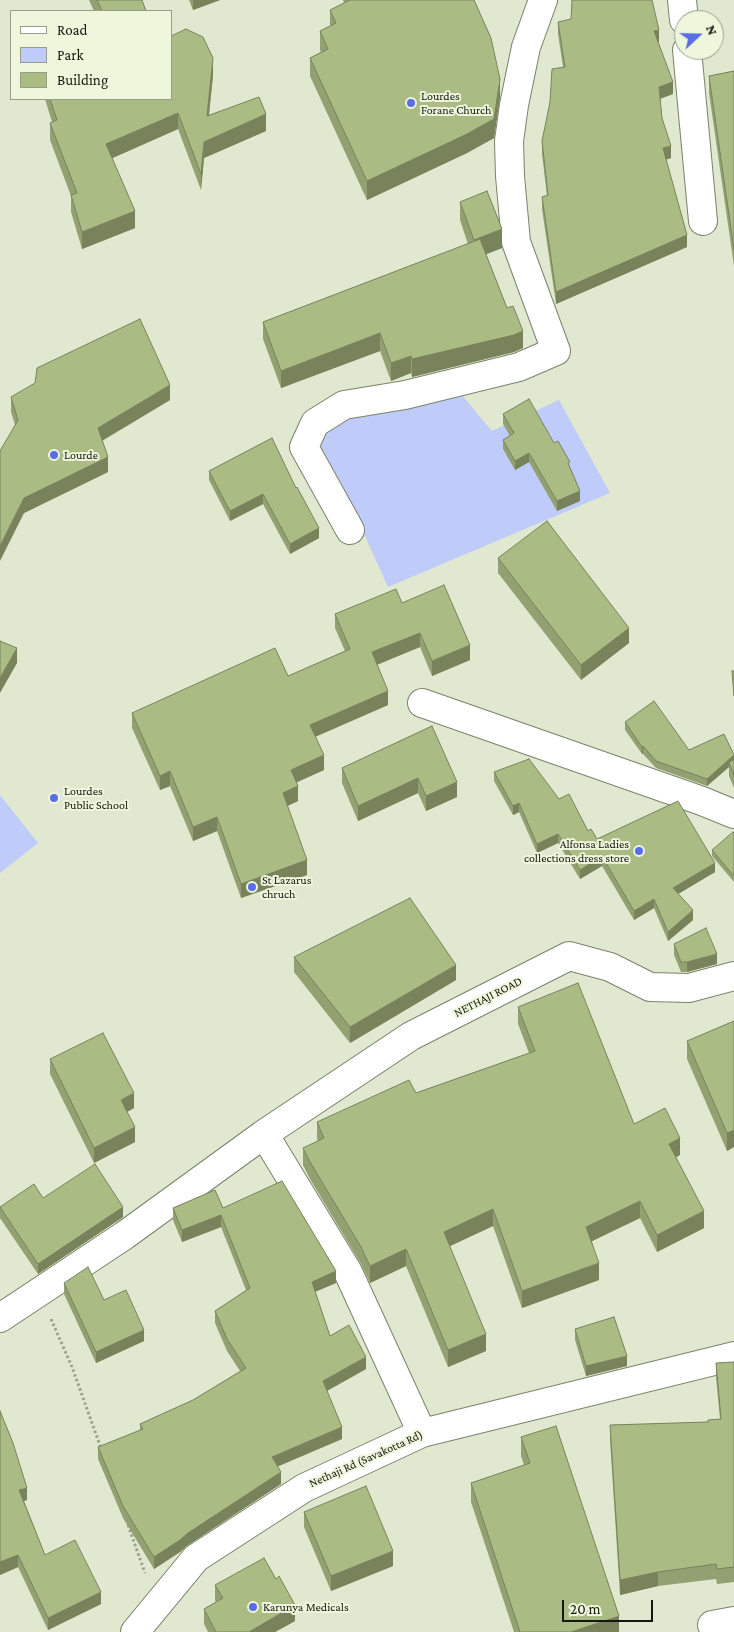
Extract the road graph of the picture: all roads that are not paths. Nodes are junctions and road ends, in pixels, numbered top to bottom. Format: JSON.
{"nodes":[{"id":1,"x":543,"y":0,"type":"edge"},
{"id":2,"x":688,"y":60,"type":"edge"},
{"id":3,"x":703,"y":220,"type":"dead end"},
{"id":4,"x":350,"y":530,"type":"dead end"},
{"id":5,"x":422,"y":703,"type":"dead end"},
{"id":6,"x":734,"y":814,"type":"edge"},
{"id":7,"x":734,"y":976,"type":"edge"},
{"id":8,"x":264,"y":1134,"type":"junction"},
{"id":9,"x":0,"y":1318,"type":"edge"},
{"id":10,"x":734,"y":1356,"type":"edge"},
{"id":11,"x":422,"y":1433,"type":"junction"},
{"id":12,"x":135,"y":1632,"type":"edge"}],
"edges":[{"from":1,"to":4,"type":"street"},
{"from":2,"to":3,"type":"street"},
{"from":5,"to":6,"type":"street"},
{"from":7,"to":8,"type":"street","name":"NETHAJI ROAD"},
{"from":8,"to":9,"type":"street","name":"NETHAJI ROAD"},
{"from":8,"to":11,"type":"street"},
{"from":10,"to":11,"type":"street","name":"Nethaji Rd (Savakotta Rd)"},
{"from":11,"to":12,"type":"street","name":"Nethaji Rd (Savakotta Rd)"}]}
